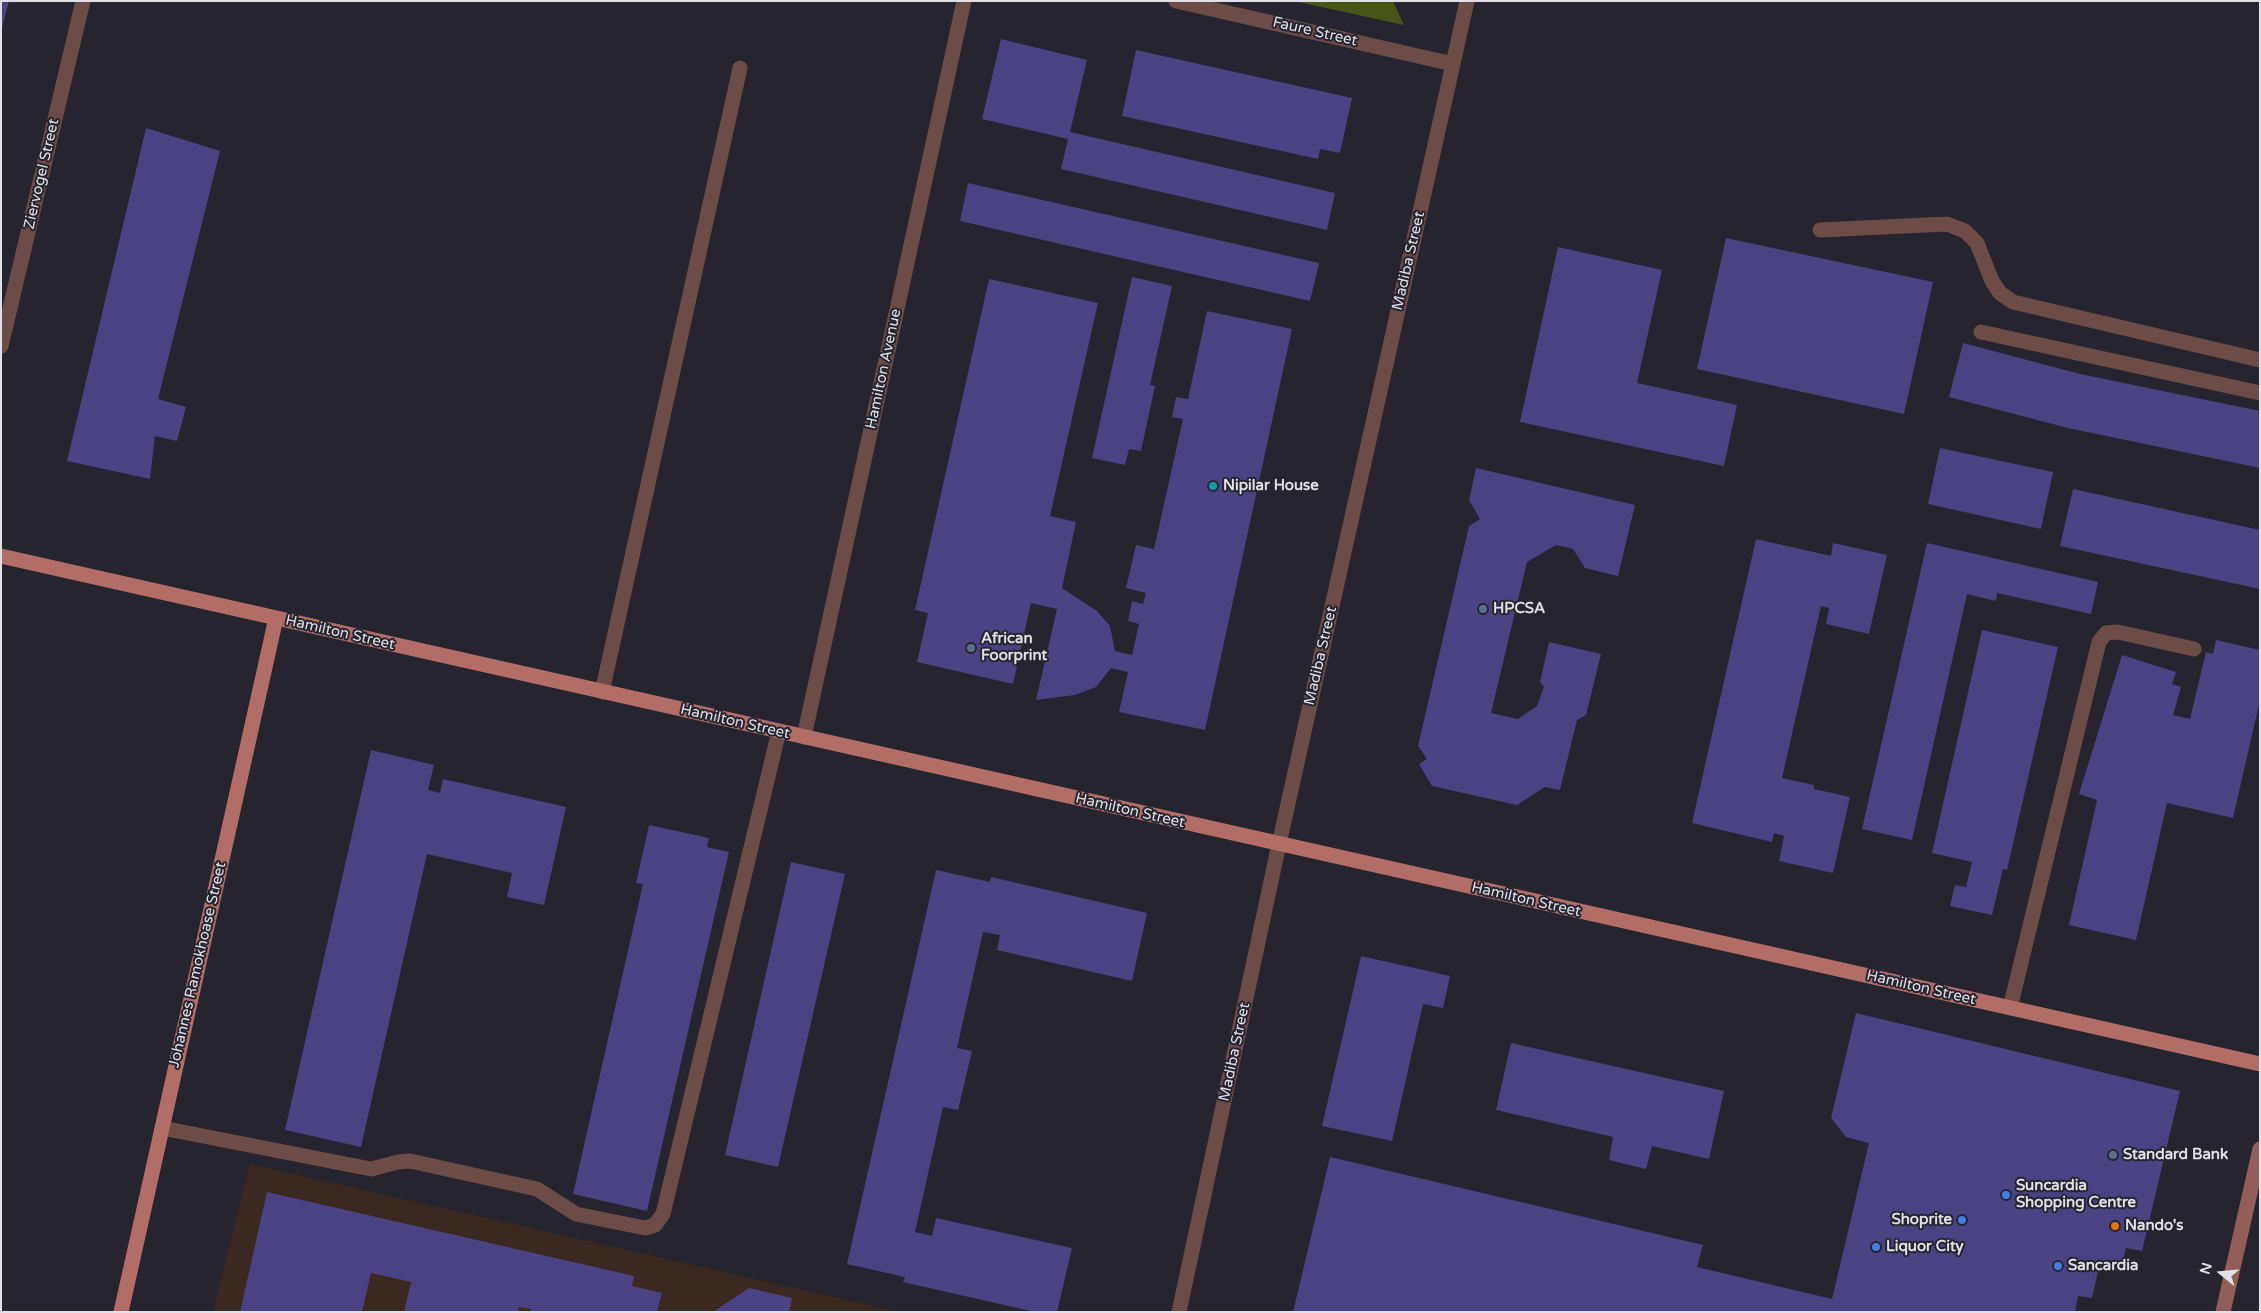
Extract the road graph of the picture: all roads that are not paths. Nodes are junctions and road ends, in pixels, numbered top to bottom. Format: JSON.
{"nodes":[{"id":1,"x":83,"y":1,"type":"edge"},
{"id":2,"x":964,"y":1,"type":"edge"},
{"id":3,"x":1176,"y":1,"type":"edge"},
{"id":4,"x":1467,"y":1,"type":"edge"},
{"id":5,"x":1453,"y":64,"type":"junction"},
{"id":6,"x":740,"y":68,"type":"dead end"},
{"id":7,"x":1820,"y":230,"type":"dead end"},
{"id":8,"x":1981,"y":332,"type":"dead end"},
{"id":9,"x":1,"y":346,"type":"edge"},
{"id":10,"x":2260,"y":360,"type":"edge"},
{"id":11,"x":2260,"y":393,"type":"edge"},
{"id":12,"x":1,"y":556,"type":"edge"},
{"id":13,"x":276,"y":618,"type":"junction"},
{"id":14,"x":2194,"y":649,"type":"dead end"},
{"id":15,"x":602,"y":692,"type":"junction"},
{"id":16,"x":779,"y":731,"type":"junction"},
{"id":17,"x":804,"y":737,"type":"junction"},
{"id":18,"x":1279,"y":844,"type":"junction"},
{"id":19,"x":2010,"y":1008,"type":"junction"},
{"id":20,"x":2260,"y":1064,"type":"edge"},
{"id":21,"x":162,"y":1128,"type":"junction"},
{"id":22,"x":2260,"y":1149,"type":"edge"},
{"id":23,"x":121,"y":1312,"type":"edge"},
{"id":24,"x":1179,"y":1312,"type":"edge"},
{"id":25,"x":2223,"y":1312,"type":"edge"}],
"edges":[{"from":1,"to":9,"type":"street","name":"Ziervogel Street"},
{"from":2,"to":17,"type":"street","name":"Hamilton Avenue"},
{"from":3,"to":5,"type":"street","name":"Faure Street"},
{"from":4,"to":5,"type":"street","name":"Madiba Street"},
{"from":5,"to":18,"type":"street","name":"Madiba Street"},
{"from":6,"to":15,"type":"street"},
{"from":7,"to":10,"type":"street"},
{"from":8,"to":11,"type":"street"},
{"from":12,"to":13,"type":"main road","name":"Hamilton Street"},
{"from":13,"to":15,"type":"main road","name":"Hamilton Street"},
{"from":13,"to":21,"type":"main road","name":"Johannes Ramokhoase Street"},
{"from":14,"to":19,"type":"street"},
{"from":15,"to":16,"type":"main road","name":"Hamilton Street"},
{"from":16,"to":17,"type":"main road","name":"Hamilton Street"},
{"from":16,"to":21,"type":"street"},
{"from":17,"to":18,"type":"main road","name":"Hamilton Street"},
{"from":18,"to":19,"type":"main road","name":"Hamilton Street"},
{"from":18,"to":24,"type":"street","name":"Madiba Street"},
{"from":19,"to":20,"type":"main road","name":"Hamilton Street"},
{"from":21,"to":23,"type":"main road","name":"Johannes Ramokhoase Street"},
{"from":22,"to":25,"type":"main road"}]}
